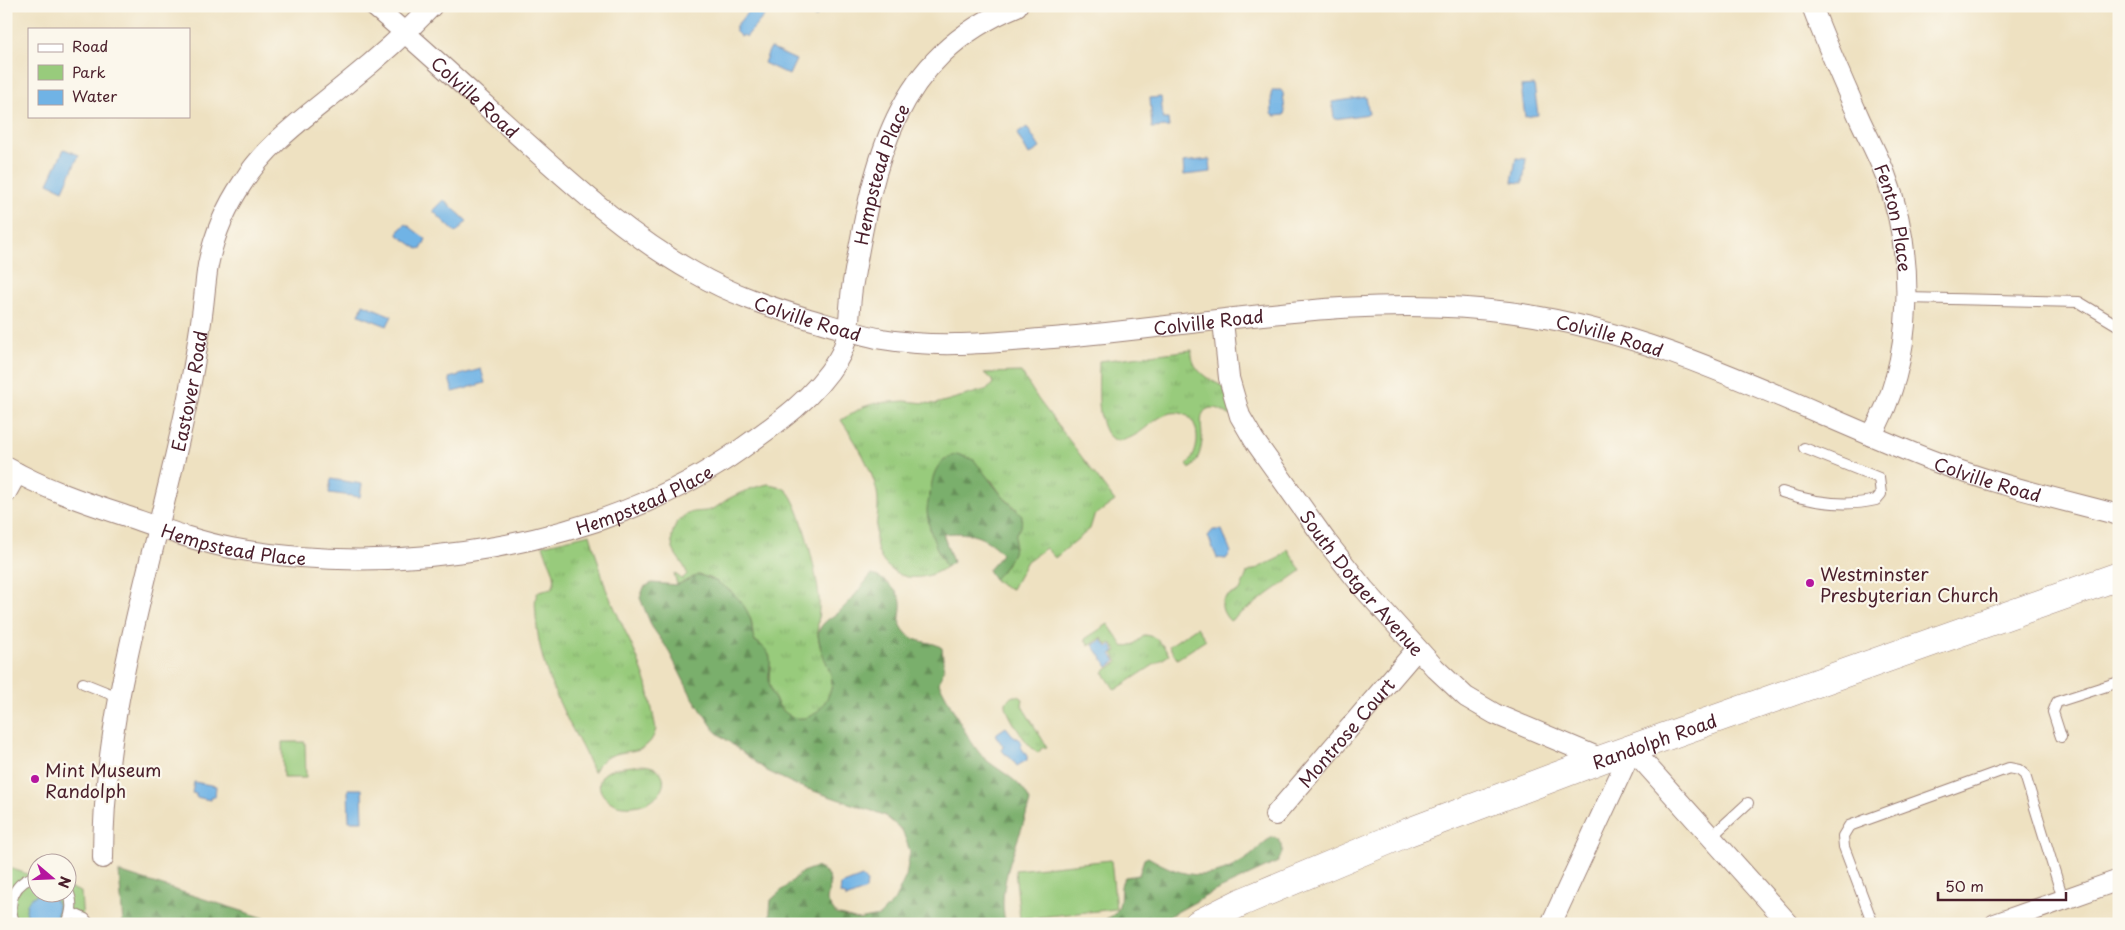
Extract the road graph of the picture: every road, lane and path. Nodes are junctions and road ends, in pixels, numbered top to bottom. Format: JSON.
{"nodes":[{"id":1,"x":374,"y":6,"type":"edge"},
{"id":2,"x":432,"y":6,"type":"edge"},
{"id":3,"x":1018,"y":6,"type":"edge"},
{"id":4,"x":1812,"y":6,"type":"edge"},
{"id":5,"x":405,"y":32,"type":"junction"},
{"id":6,"x":1906,"y":298,"type":"junction"},
{"id":7,"x":1223,"y":320,"type":"junction"},
{"id":8,"x":2119,"y":326,"type":"edge"},
{"id":9,"x":848,"y":331,"type":"junction"},
{"id":10,"x":1871,"y":436,"type":"junction"},
{"id":11,"x":1804,"y":448,"type":"dead end"},
{"id":12,"x":12,"y":470,"type":"edge"},
{"id":13,"x":1782,"y":492,"type":"dead end"},
{"id":14,"x":6,"y":493,"type":"edge"},
{"id":15,"x":2119,"y":516,"type":"edge"},
{"id":16,"x":158,"y":527,"type":"junction"},
{"id":17,"x":2119,"y":576,"type":"edge"},
{"id":18,"x":1417,"y":649,"type":"junction"},
{"id":19,"x":2119,"y":682,"type":"edge"},
{"id":20,"x":83,"y":683,"type":"dead end"},
{"id":21,"x":118,"y":698,"type":"junction"},
{"id":22,"x":2061,"y":737,"type":"dead end"},
{"id":23,"x":1632,"y":749,"type":"junction"},
{"id":24,"x":1602,"y":759,"type":"junction"},
{"id":25,"x":1748,"y":803,"type":"dead end"},
{"id":26,"x":1275,"y":814,"type":"dead end"},
{"id":27,"x":1711,"y":838,"type":"junction"},
{"id":28,"x":103,"y":858,"type":"dead end"},
{"id":29,"x":28,"y":880,"type":"edge"},
{"id":30,"x":2119,"y":880,"type":"edge"},
{"id":31,"x":2063,"y":899,"type":"junction"},
{"id":32,"x":72,"y":902,"type":"edge"},
{"id":33,"x":72,"y":913,"type":"junction"},
{"id":34,"x":2006,"y":922,"type":"edge"},
{"id":35,"x":15,"y":924,"type":"edge"},
{"id":36,"x":67,"y":924,"type":"edge"},
{"id":37,"x":89,"y":924,"type":"edge"},
{"id":38,"x":1198,"y":924,"type":"edge"},
{"id":39,"x":1551,"y":924,"type":"edge"},
{"id":40,"x":1789,"y":924,"type":"edge"},
{"id":41,"x":1873,"y":924,"type":"edge"}],
"edges":[{"from":1,"to":5,"type":"street","name":"Colville Road"},
{"from":2,"to":5,"type":"street","name":"Eastover Road"},
{"from":3,"to":9,"type":"street","name":"Hempstead Place"},
{"from":4,"to":6,"type":"street","name":"Fenton Place"},
{"from":5,"to":9,"type":"street","name":"Colville Road"},
{"from":5,"to":16,"type":"street","name":"Eastover Road"},
{"from":6,"to":8,"type":"lane"},
{"from":6,"to":10,"type":"street","name":"Fenton Place"},
{"from":7,"to":9,"type":"street","name":"Colville Road"},
{"from":7,"to":10,"type":"street","name":"Colville Road"},
{"from":7,"to":18,"type":"street","name":"South Dotger Avenue"},
{"from":9,"to":16,"type":"street","name":"Hempstead Place"},
{"from":10,"to":15,"type":"street","name":"Colville Road"},
{"from":11,"to":13,"type":"lane"},
{"from":12,"to":14,"type":"street"},
{"from":12,"to":16,"type":"street","name":"Hempstead Place"},
{"from":16,"to":21,"type":"street","name":"Eastover Road"},
{"from":17,"to":23,"type":"main road","name":"Randolph Road"},
{"from":18,"to":24,"type":"street","name":"South Dotger Avenue"},
{"from":18,"to":26,"type":"street","name":"Montrose Court"},
{"from":19,"to":22,"type":"lane"},
{"from":20,"to":21,"type":"lane"},
{"from":21,"to":28,"type":"street","name":"Eastover Road"},
{"from":23,"to":24,"type":"main road","name":"Randolph Road"},
{"from":23,"to":27,"type":"street"},
{"from":23,"to":39,"type":"street"},
{"from":24,"to":38,"type":"main road","name":"Randolph Road"},
{"from":25,"to":27,"type":"lane"},
{"from":27,"to":40,"type":"street"},
{"from":29,"to":35,"type":"lane"},
{"from":30,"to":31,"type":"street"},
{"from":31,"to":34,"type":"street"},
{"from":31,"to":41,"type":"lane"},
{"from":32,"to":33,"type":"lane"},
{"from":33,"to":36,"type":"lane"},
{"from":33,"to":37,"type":"lane"}]}
